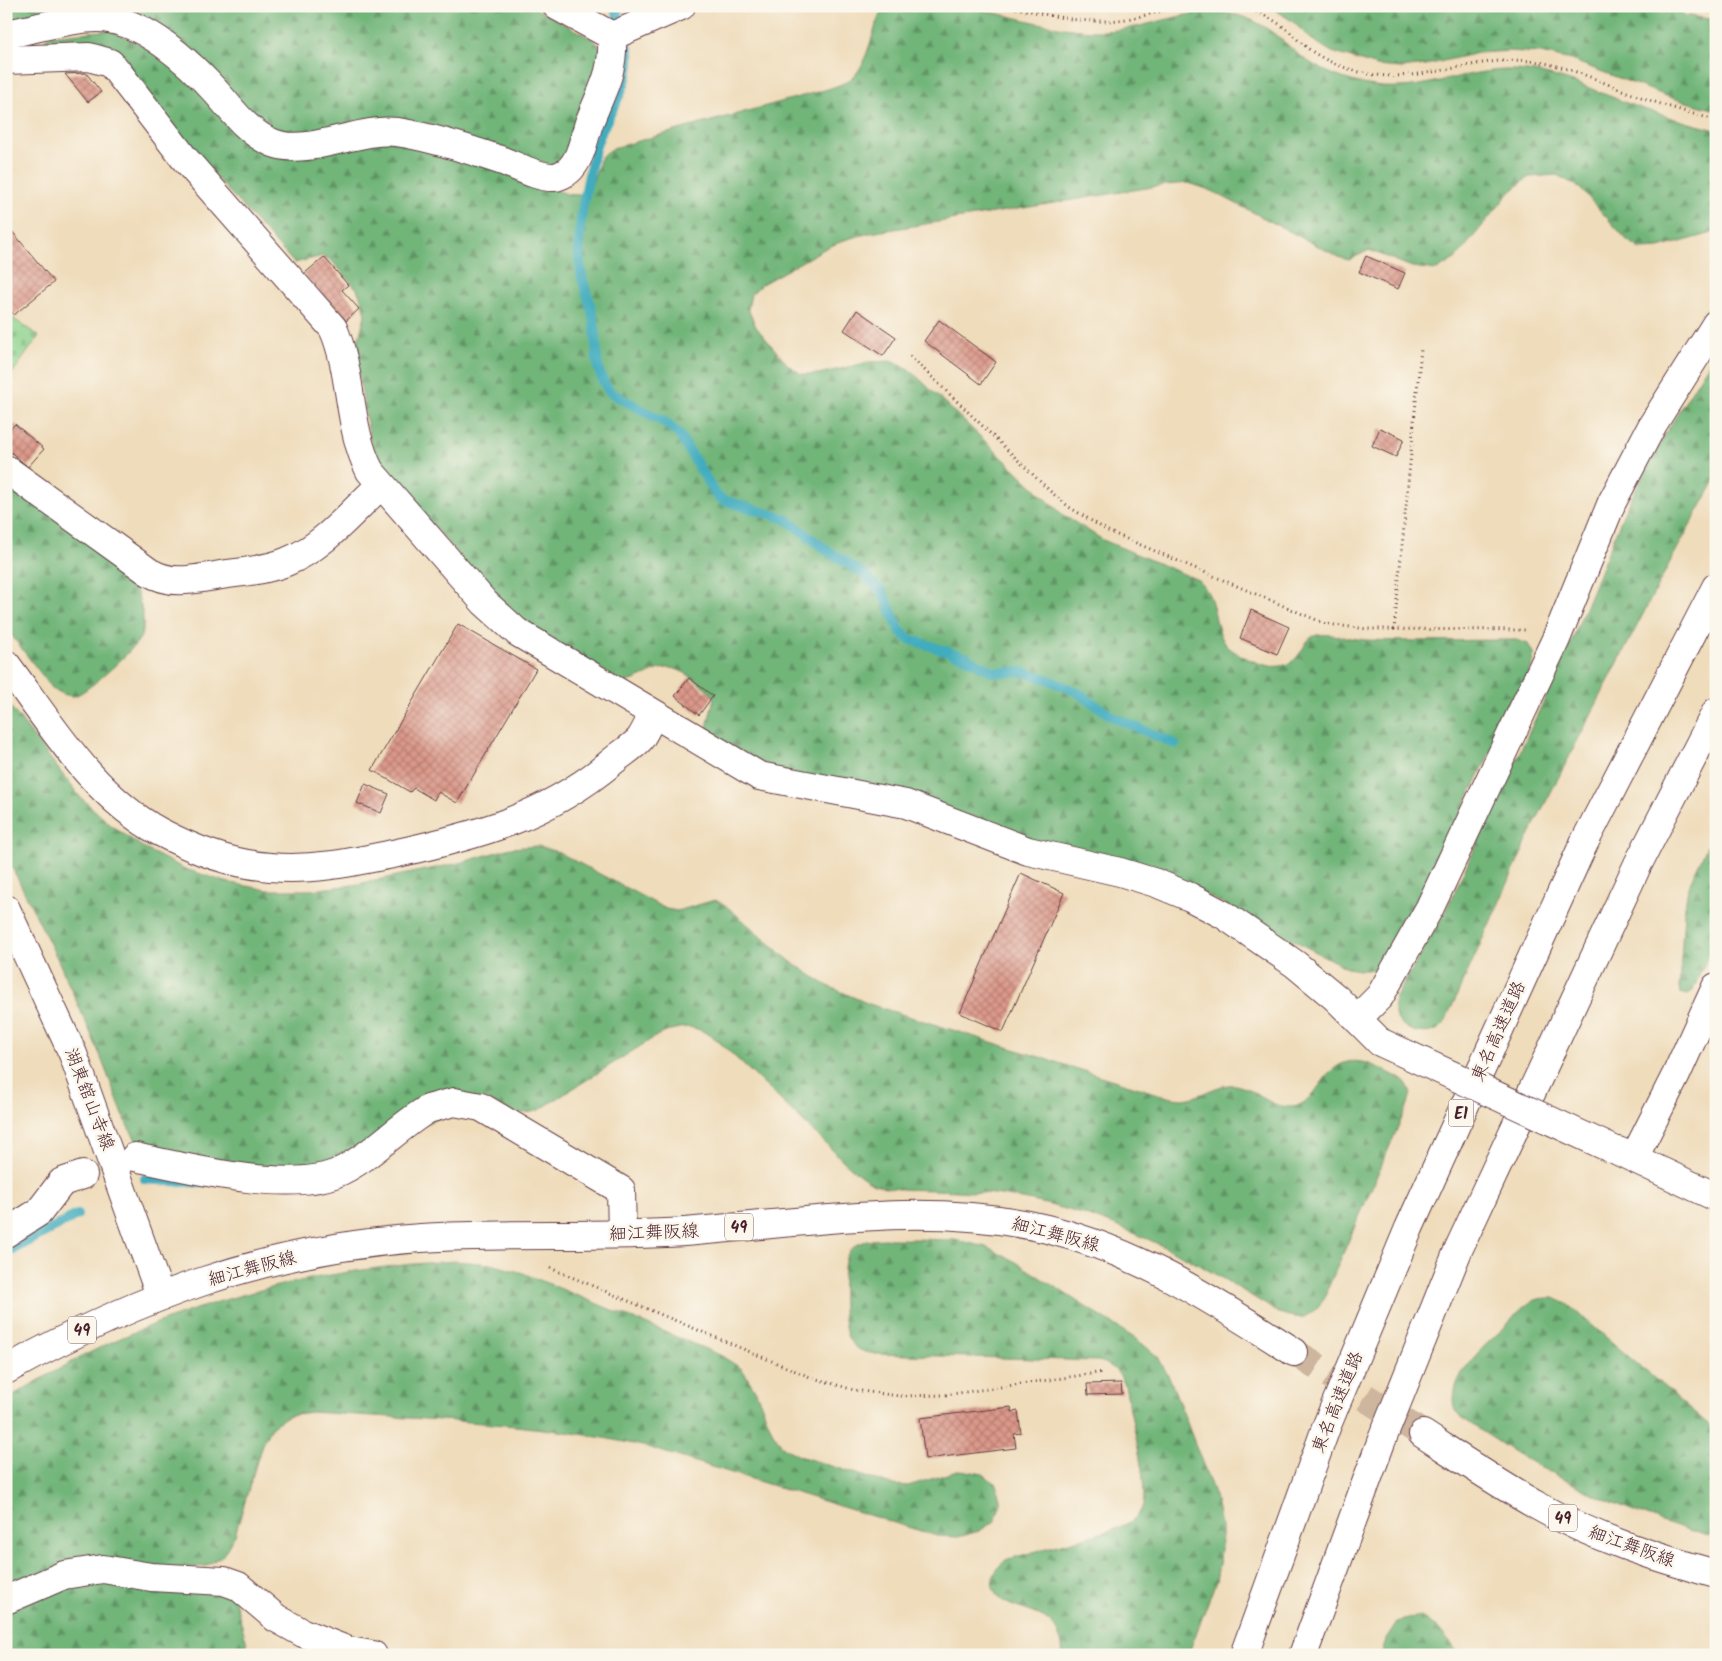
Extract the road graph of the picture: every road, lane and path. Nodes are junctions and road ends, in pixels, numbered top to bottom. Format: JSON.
{"nodes":[{"id":1,"x":558,"y":6,"type":"edge"},
{"id":2,"x":681,"y":6,"type":"edge"},
{"id":3,"x":1006,"y":6,"type":"edge"},
{"id":4,"x":1179,"y":6,"type":"edge"},
{"id":5,"x":1242,"y":6,"type":"edge"},
{"id":6,"x":612,"y":36,"type":"junction"},
{"id":7,"x":6,"y":38,"type":"edge"},
{"id":8,"x":6,"y":60,"type":"edge"},
{"id":9,"x":1716,"y":120,"type":"edge"},
{"id":10,"x":1716,"y":324,"type":"edge"},
{"id":11,"x":1421,"y":350,"type":"dead end"},
{"id":12,"x":910,"y":356,"type":"dead end"},
{"id":13,"x":6,"y":470,"type":"edge"},
{"id":14,"x":381,"y":485,"type":"junction"},
{"id":15,"x":1716,"y":587,"type":"edge"},
{"id":16,"x":1394,"y":630,"type":"junction"},
{"id":17,"x":1556,"y":639,"type":"junction"},
{"id":18,"x":6,"y":664,"type":"edge"},
{"id":19,"x":1716,"y":712,"type":"edge"},
{"id":20,"x":653,"y":715,"type":"junction"},
{"id":21,"x":6,"y":909,"type":"edge"},
{"id":22,"x":1716,"y":986,"type":"edge"},
{"id":23,"x":1357,"y":1019,"type":"junction"},
{"id":24,"x":1623,"y":1154,"type":"junction"},
{"id":25,"x":135,"y":1156,"type":"dead end"},
{"id":26,"x":83,"y":1174,"type":"dead end"},
{"id":27,"x":1716,"y":1198,"type":"edge"},
{"id":28,"x":6,"y":1233,"type":"edge"},
{"id":29,"x":622,"y":1234,"type":"junction"},
{"id":30,"x":534,"y":1235,"type":"junction"},
{"id":31,"x":160,"y":1295,"type":"junction"},
{"id":32,"x":1294,"y":1352,"type":"tunnel mouth"},
{"id":33,"x":6,"y":1370,"type":"edge"},
{"id":34,"x":1104,"y":1372,"type":"dead end"},
{"id":35,"x":1423,"y":1434,"type":"tunnel mouth"},
{"id":36,"x":1716,"y":1574,"type":"edge"},
{"id":37,"x":6,"y":1600,"type":"edge"},
{"id":38,"x":373,"y":1655,"type":"edge"},
{"id":39,"x":1244,"y":1655,"type":"edge"},
{"id":40,"x":1303,"y":1655,"type":"edge"}],
"edges":[{"from":1,"to":6,"type":"main road"},
{"from":2,"to":6,"type":"main road"},
{"from":3,"to":4,"type":"path"},
{"from":5,"to":9,"type":"path"},
{"from":6,"to":7,"type":"main road"},
{"from":8,"to":14,"type":"main road"},
{"from":10,"to":17,"type":"main road"},
{"from":11,"to":16,"type":"path"},
{"from":12,"to":16,"type":"path"},
{"from":13,"to":14,"type":"main road"},
{"from":14,"to":20,"type":"main road"},
{"from":15,"to":39,"type":"main road","name":"東名高速道路","number":"E1"},
{"from":16,"to":17,"type":"path"},
{"from":17,"to":23,"type":"main road"},
{"from":18,"to":20,"type":"main road"},
{"from":19,"to":40,"type":"main road"},
{"from":20,"to":23,"type":"main road"},
{"from":21,"to":31,"type":"main road","name":"湖東舘山寺線"},
{"from":22,"to":24,"type":"main road"},
{"from":23,"to":24,"type":"main road","bridge":true},
{"from":24,"to":27,"type":"main road"},
{"from":25,"to":29,"type":"main road"},
{"from":26,"to":28,"type":"main road"},
{"from":29,"to":30,"type":"main road","name":"細江舞阪線","number":"49"},
{"from":29,"to":32,"type":"main road","name":"細江舞阪線","number":"49"},
{"from":30,"to":31,"type":"main road","name":"細江舞阪線","number":"49"},
{"from":30,"to":34,"type":"path"},
{"from":31,"to":33,"type":"main road","name":"細江舞阪線","number":"49"},
{"from":35,"to":36,"type":"main road","name":"細江舞阪線","number":"49"},
{"from":37,"to":38,"type":"main road"}]}
